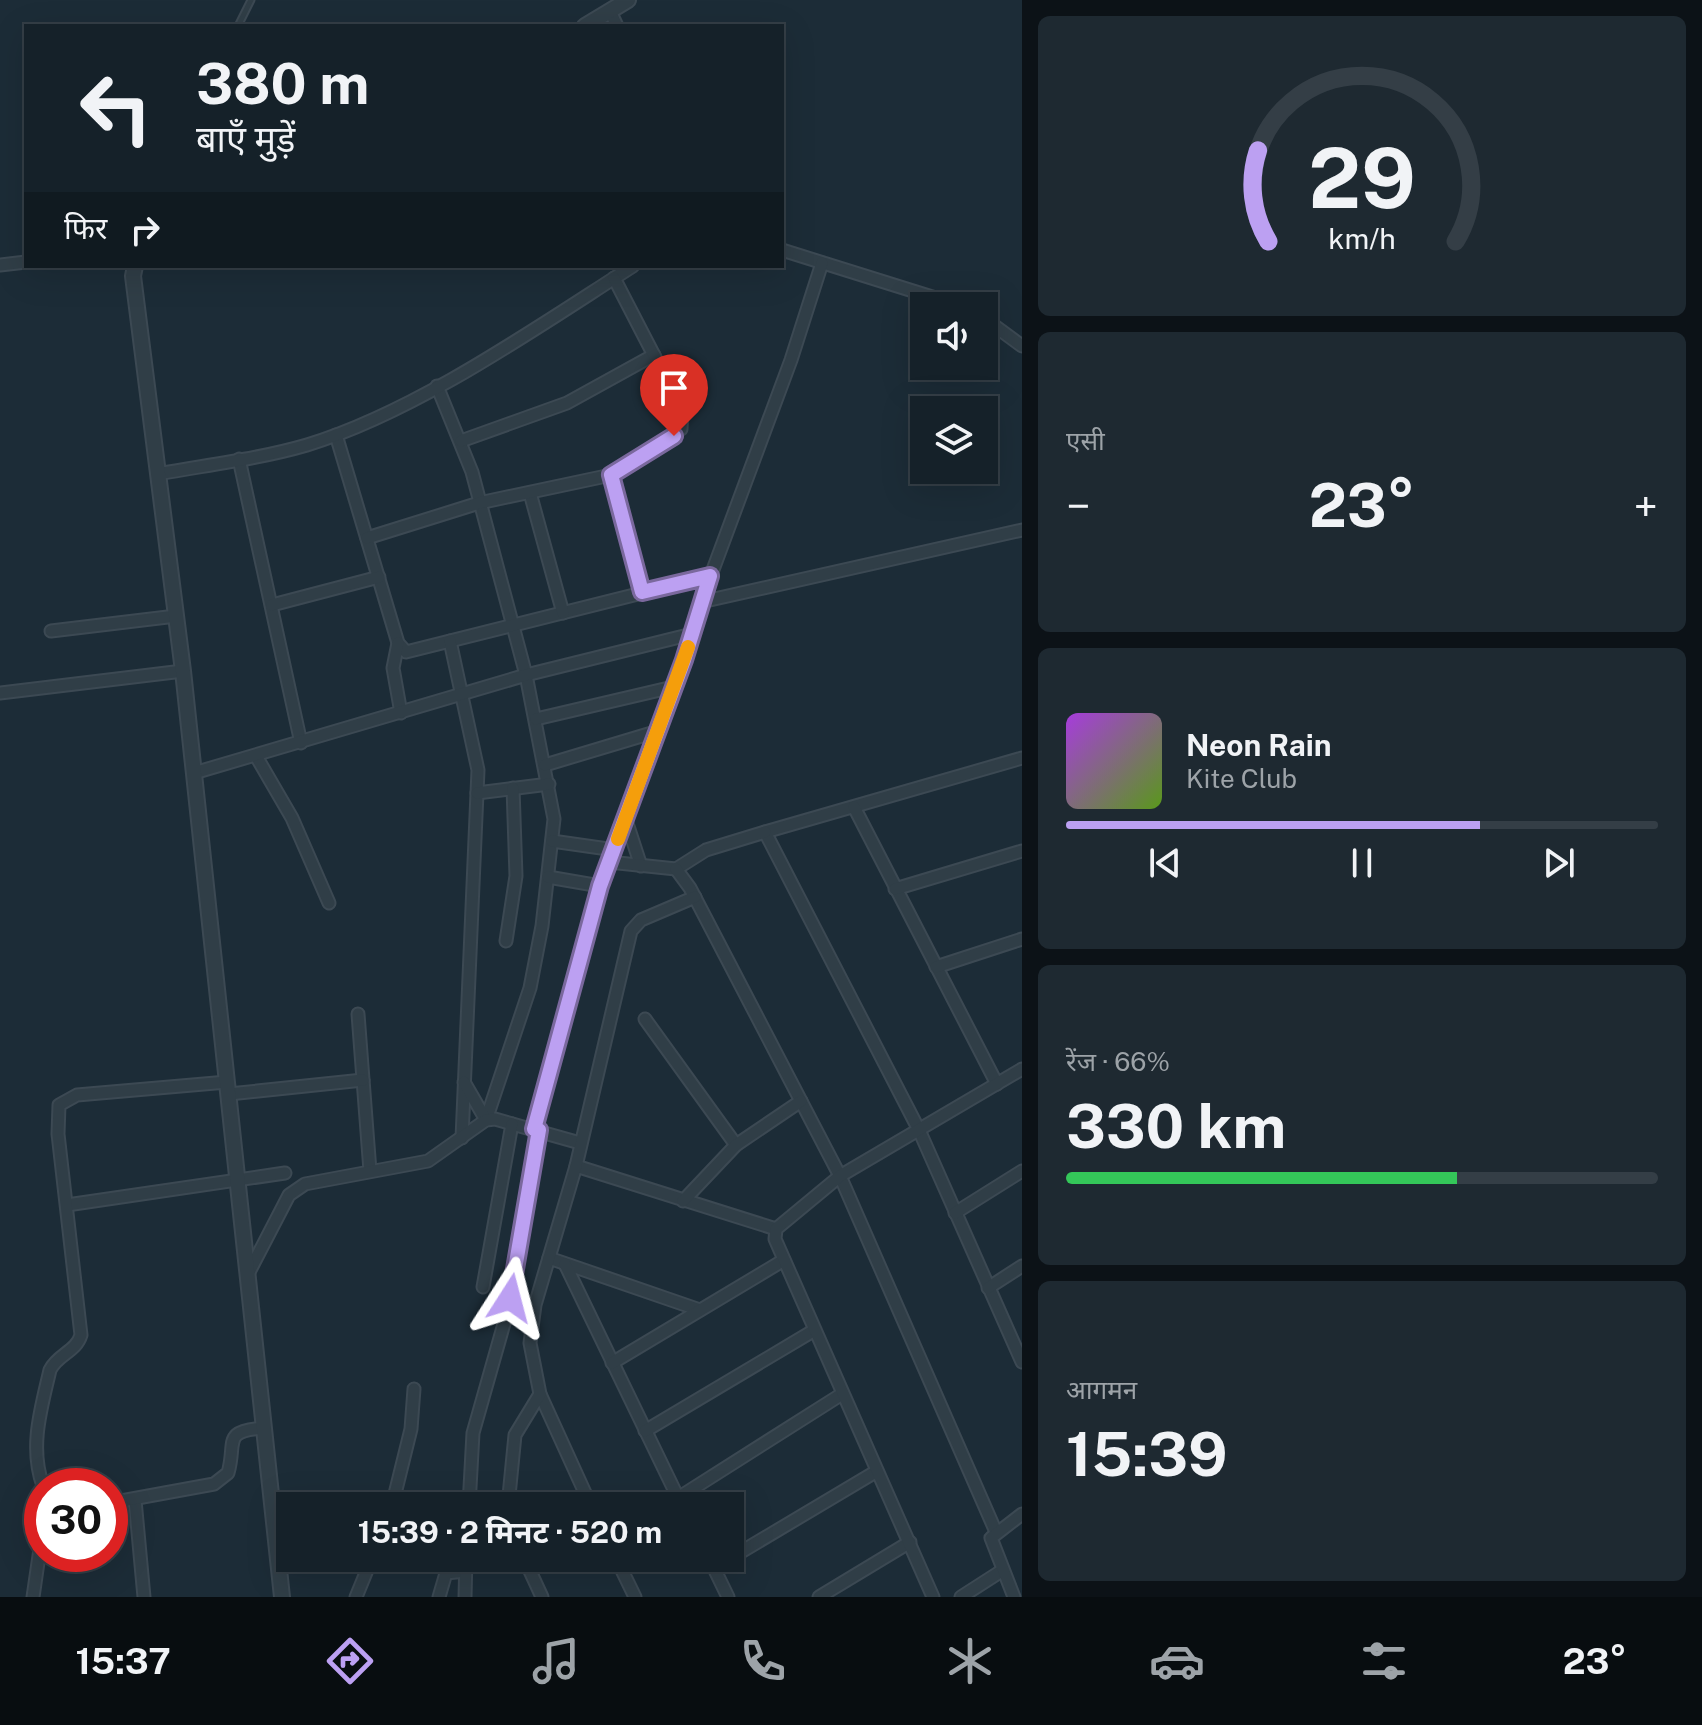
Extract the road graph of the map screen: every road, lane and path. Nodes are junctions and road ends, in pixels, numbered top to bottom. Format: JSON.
{"nodes":[{"id":1,"x":240,"y":0,"type":"edge"},
{"id":2,"x":251,"y":0,"type":"edge"},
{"id":3,"x":628,"y":0,"type":"edge"},
{"id":4,"x":244,"y":8,"type":"junction"},
{"id":5,"x":610,"y":11,"type":"junction"},
{"id":6,"x":239,"y":24,"type":"edge"},
{"id":7,"x":588,"y":24,"type":"edge"},
{"id":8,"x":616,"y":24,"type":"edge"},
{"id":9,"x":784,"y":251,"type":"edge"},
{"id":10,"x":24,"y":262,"type":"edge"},
{"id":11,"x":822,"y":263,"type":"junction"},
{"id":12,"x":0,"y":265,"type":"edge"},
{"id":13,"x":135,"y":268,"type":"edge"},
{"id":14,"x":630,"y":268,"type":"edge"},
{"id":15,"x":614,"y":278,"type":"junction"},
{"id":16,"x":916,"y":292,"type":"edge"},
{"id":17,"x":998,"y":328,"type":"edge"},
{"id":18,"x":1022,"y":346,"type":"edge"},
{"id":19,"x":654,"y":355,"type":"junction"},
{"id":20,"x":437,"y":386,"type":"junction"},
{"id":21,"x":336,"y":435,"type":"junction"},
{"id":22,"x":461,"y":441,"type":"junction"},
{"id":23,"x":239,"y":459,"type":"junction"},
{"id":24,"x":158,"y":474,"type":"junction"},
{"id":25,"x":611,"y":475,"type":"junction"},
{"id":26,"x":530,"y":493,"type":"junction"},
{"id":27,"x":479,"y":503,"type":"junction"},
{"id":28,"x":1022,"y":530,"type":"edge"},
{"id":29,"x":367,"y":538,"type":"junction"},
{"id":30,"x":710,"y":576,"type":"junction"},
{"id":31,"x":379,"y":577,"type":"junction"},
{"id":32,"x":642,"y":592,"type":"junction"},
{"id":33,"x":701,"y":602,"type":"junction"},
{"id":34,"x":272,"y":605,"type":"junction"},
{"id":35,"x":563,"y":613,"type":"junction"},
{"id":36,"x":176,"y":616,"type":"junction"},
{"id":37,"x":513,"y":625,"type":"junction"},
{"id":38,"x":51,"y":631,"type":"dead end"},
{"id":39,"x":692,"y":634,"type":"junction"},
{"id":40,"x":450,"y":641,"type":"junction"},
{"id":41,"x":398,"y":643,"type":"junction"},
{"id":42,"x":183,"y":671,"type":"junction"},
{"id":43,"x":526,"y":675,"type":"junction"},
{"id":44,"x":673,"y":687,"type":"junction"},
{"id":45,"x":0,"y":693,"type":"edge"},
{"id":46,"x":463,"y":693,"type":"junction"},
{"id":47,"x":401,"y":713,"type":"junction"},
{"id":48,"x":536,"y":719,"type":"junction"},
{"id":49,"x":655,"y":732,"type":"junction"},
{"id":50,"x":301,"y":743,"type":"junction"},
{"id":51,"x":256,"y":756,"type":"junction"},
{"id":52,"x":1022,"y":758,"type":"edge"},
{"id":53,"x":545,"y":765,"type":"junction"},
{"id":54,"x":194,"y":773,"type":"junction"},
{"id":55,"x":549,"y":784,"type":"junction"},
{"id":56,"x":513,"y":788,"type":"junction"},
{"id":57,"x":477,"y":793,"type":"junction"},
{"id":58,"x":854,"y":807,"type":"junction"},
{"id":59,"x":625,"y":817,"type":"junction"},
{"id":60,"x":765,"y":832,"type":"junction"},
{"id":61,"x":552,"y":841,"type":"junction"},
{"id":62,"x":615,"y":850,"type":"junction"},
{"id":63,"x":1022,"y":851,"type":"edge"},
{"id":64,"x":609,"y":862,"type":"junction"},
{"id":65,"x":641,"y":866,"type":"junction"},
{"id":66,"x":676,"y":869,"type":"junction"},
{"id":67,"x":548,"y":877,"type":"junction"},
{"id":68,"x":600,"y":886,"type":"junction"},
{"id":69,"x":895,"y":889,"type":"junction"},
{"id":70,"x":695,"y":897,"type":"junction"},
{"id":71,"x":329,"y":903,"type":"dead end"},
{"id":72,"x":1022,"y":939,"type":"edge"},
{"id":73,"x":506,"y":941,"type":"dead end"},
{"id":74,"x":936,"y":967,"type":"junction"},
{"id":75,"x":358,"y":1014,"type":"dead end"},
{"id":76,"x":645,"y":1019,"type":"dead end"},
{"id":77,"x":1022,"y":1069,"type":"edge"},
{"id":78,"x":363,"y":1080,"type":"junction"},
{"id":79,"x":463,"y":1081,"type":"junction"},
{"id":80,"x":997,"y":1084,"type":"junction"},
{"id":81,"x":228,"y":1088,"type":"junction"},
{"id":82,"x":801,"y":1101,"type":"junction"},
{"id":83,"x":486,"y":1120,"type":"junction"},
{"id":84,"x":512,"y":1124,"type":"junction"},
{"id":85,"x":536,"y":1130,"type":"junction"},
{"id":86,"x":919,"y":1130,"type":"junction"},
{"id":87,"x":462,"y":1138,"type":"junction"},
{"id":88,"x":580,"y":1143,"type":"junction"},
{"id":89,"x":736,"y":1145,"type":"junction"},
{"id":90,"x":576,"y":1166,"type":"junction"},
{"id":91,"x":370,"y":1171,"type":"junction"},
{"id":92,"x":1022,"y":1171,"type":"edge"},
{"id":93,"x":285,"y":1173,"type":"dead end"},
{"id":94,"x":840,"y":1176,"type":"junction"},
{"id":95,"x":237,"y":1181,"type":"junction"},
{"id":96,"x":683,"y":1201,"type":"junction"},
{"id":97,"x":67,"y":1205,"type":"junction"},
{"id":98,"x":955,"y":1213,"type":"junction"},
{"id":99,"x":776,"y":1229,"type":"junction"},
{"id":100,"x":549,"y":1258,"type":"junction"},
{"id":101,"x":784,"y":1260,"type":"junction"},
{"id":102,"x":565,"y":1264,"type":"junction"},
{"id":103,"x":1022,"y":1266,"type":"edge"},
{"id":104,"x":248,"y":1275,"type":"junction"},
{"id":105,"x":483,"y":1287,"type":"dead end"},
{"id":106,"x":988,"y":1288,"type":"junction"},
{"id":107,"x":700,"y":1310,"type":"junction"},
{"id":108,"x":813,"y":1331,"type":"junction"},
{"id":109,"x":1022,"y":1362,"type":"edge"},
{"id":110,"x":612,"y":1363,"type":"junction"},
{"id":111,"x":414,"y":1389,"type":"dead end"},
{"id":112,"x":540,"y":1394,"type":"junction"},
{"id":113,"x":842,"y":1394,"type":"junction"},
{"id":114,"x":264,"y":1428,"type":"junction"},
{"id":115,"x":645,"y":1431,"type":"junction"},
{"id":116,"x":39,"y":1468,"type":"edge"},
{"id":117,"x":877,"y":1471,"type":"junction"},
{"id":118,"x":395,"y":1492,"type":"edge"},
{"id":119,"x":470,"y":1492,"type":"edge"},
{"id":120,"x":509,"y":1492,"type":"edge"},
{"id":121,"x":585,"y":1492,"type":"edge"},
{"id":122,"x":675,"y":1492,"type":"edge"},
{"id":123,"x":695,"y":1492,"type":"edge"},
{"id":124,"x":135,"y":1500,"type":"junction"},
{"id":125,"x":128,"y":1501,"type":"edge"},
{"id":126,"x":1022,"y":1514,"type":"edge"},
{"id":127,"x":996,"y":1532,"type":"junction"},
{"id":128,"x":910,"y":1542,"type":"junction"},
{"id":129,"x":744,"y":1545,"type":"edge"},
{"id":130,"x":1003,"y":1570,"type":"junction"},
{"id":131,"x":37,"y":1572,"type":"edge"},
{"id":132,"x":366,"y":1572,"type":"edge"},
{"id":133,"x":448,"y":1572,"type":"edge"},
{"id":134,"x":466,"y":1572,"type":"edge"},
{"id":135,"x":530,"y":1572,"type":"edge"},
{"id":136,"x":623,"y":1572,"type":"edge"},
{"id":137,"x":716,"y":1572,"type":"edge"},
{"id":138,"x":33,"y":1597,"type":"edge"},
{"id":139,"x":144,"y":1597,"type":"edge"},
{"id":140,"x":282,"y":1597,"type":"edge"},
{"id":141,"x":356,"y":1597,"type":"edge"},
{"id":142,"x":439,"y":1597,"type":"edge"},
{"id":143,"x":465,"y":1597,"type":"edge"},
{"id":144,"x":542,"y":1597,"type":"edge"},
{"id":145,"x":635,"y":1597,"type":"edge"},
{"id":146,"x":728,"y":1597,"type":"edge"},
{"id":147,"x":819,"y":1597,"type":"edge"},
{"id":148,"x":933,"y":1597,"type":"edge"},
{"id":149,"x":961,"y":1597,"type":"edge"},
{"id":150,"x":1014,"y":1597,"type":"edge"}],
"edges":[{"from":1,"to":4,"type":"lane"},
{"from":2,"to":4,"type":"lane"},
{"from":3,"to":5,"type":"street"},
{"from":4,"to":6,"type":"lane"},
{"from":5,"to":7,"type":"street"},
{"from":5,"to":8,"type":"street"},
{"from":9,"to":11,"type":"street"},
{"from":10,"to":12,"type":"street"},
{"from":11,"to":16,"type":"street"},
{"from":11,"to":30,"type":"street"},
{"from":13,"to":24,"type":"street"},
{"from":14,"to":15,"type":"street"},
{"from":15,"to":19,"type":"street"},
{"from":15,"to":20,"type":"street"},
{"from":17,"to":18,"type":"street"},
{"from":19,"to":22,"type":"street"},
{"from":19,"to":25,"type":"street"},
{"from":20,"to":21,"type":"street"},
{"from":20,"to":22,"type":"street"},
{"from":21,"to":23,"type":"street"},
{"from":21,"to":29,"type":"street"},
{"from":22,"to":27,"type":"street"},
{"from":23,"to":24,"type":"street"},
{"from":23,"to":34,"type":"street"},
{"from":24,"to":36,"type":"street"},
{"from":25,"to":26,"type":"street"},
{"from":25,"to":32,"type":"street"},
{"from":26,"to":27,"type":"street"},
{"from":26,"to":35,"type":"street"},
{"from":27,"to":29,"type":"street"},
{"from":27,"to":37,"type":"street"},
{"from":28,"to":33,"type":"street"},
{"from":29,"to":31,"type":"street"},
{"from":30,"to":32,"type":"street"},
{"from":30,"to":33,"type":"street"},
{"from":31,"to":34,"type":"street"},
{"from":31,"to":41,"type":"street"},
{"from":32,"to":35,"type":"street"},
{"from":33,"to":39,"type":"street"},
{"from":34,"to":50,"type":"street"},
{"from":35,"to":37,"type":"street"},
{"from":36,"to":38,"type":"street"},
{"from":36,"to":42,"type":"street"},
{"from":37,"to":40,"type":"street"},
{"from":37,"to":43,"type":"street"},
{"from":39,"to":43,"type":"street"},
{"from":39,"to":44,"type":"street"},
{"from":40,"to":41,"type":"street"},
{"from":40,"to":46,"type":"street"},
{"from":41,"to":47,"type":"street"},
{"from":42,"to":45,"type":"street"},
{"from":42,"to":54,"type":"street"},
{"from":43,"to":46,"type":"street"},
{"from":43,"to":48,"type":"street"},
{"from":44,"to":48,"type":"street"},
{"from":44,"to":49,"type":"street"},
{"from":46,"to":47,"type":"street"},
{"from":46,"to":57,"type":"street"},
{"from":47,"to":50,"type":"street"},
{"from":48,"to":53,"type":"street"},
{"from":49,"to":53,"type":"street"},
{"from":49,"to":59,"type":"street"},
{"from":50,"to":51,"type":"street"},
{"from":51,"to":54,"type":"street"},
{"from":51,"to":71,"type":"street"},
{"from":52,"to":58,"type":"street"},
{"from":53,"to":55,"type":"street"},
{"from":54,"to":81,"type":"street"},
{"from":55,"to":56,"type":"street"},
{"from":55,"to":61,"type":"street"},
{"from":56,"to":57,"type":"street"},
{"from":56,"to":73,"type":"street"},
{"from":57,"to":79,"type":"street"},
{"from":58,"to":60,"type":"street"},
{"from":58,"to":69,"type":"street"},
{"from":59,"to":62,"type":"street"},
{"from":59,"to":65,"type":"street"},
{"from":60,"to":66,"type":"street"},
{"from":60,"to":86,"type":"street"},
{"from":61,"to":62,"type":"street"},
{"from":61,"to":67,"type":"street"},
{"from":62,"to":64,"type":"street"},
{"from":63,"to":69,"type":"street"},
{"from":64,"to":65,"type":"street"},
{"from":64,"to":68,"type":"street"},
{"from":65,"to":66,"type":"street"},
{"from":66,"to":70,"type":"street"},
{"from":67,"to":68,"type":"street"},
{"from":67,"to":83,"type":"street"},
{"from":68,"to":85,"type":"street"},
{"from":69,"to":74,"type":"street"},
{"from":70,"to":82,"type":"street"},
{"from":70,"to":88,"type":"street"},
{"from":72,"to":74,"type":"street"},
{"from":74,"to":80,"type":"street"},
{"from":75,"to":78,"type":"street"},
{"from":76,"to":89,"type":"street"},
{"from":77,"to":80,"type":"street"},
{"from":78,"to":81,"type":"street"},
{"from":78,"to":91,"type":"street"},
{"from":79,"to":83,"type":"street"},
{"from":79,"to":87,"type":"street"},
{"from":80,"to":86,"type":"street"},
{"from":81,"to":95,"type":"street"},
{"from":81,"to":97,"type":"street"},
{"from":82,"to":89,"type":"street"},
{"from":82,"to":94,"type":"street"},
{"from":83,"to":84,"type":"street"},
{"from":83,"to":87,"type":"street"},
{"from":84,"to":85,"type":"street"},
{"from":84,"to":105,"type":"street"},
{"from":85,"to":88,"type":"street"},
{"from":85,"to":119,"type":"street"},
{"from":86,"to":94,"type":"street"},
{"from":86,"to":98,"type":"street"},
{"from":87,"to":91,"type":"street"},
{"from":88,"to":90,"type":"street"},
{"from":89,"to":96,"type":"street"},
{"from":90,"to":96,"type":"street"},
{"from":90,"to":100,"type":"street"},
{"from":91,"to":104,"type":"street"},
{"from":92,"to":98,"type":"street"},
{"from":93,"to":95,"type":"street"},
{"from":94,"to":99,"type":"street"},
{"from":94,"to":127,"type":"street"},
{"from":95,"to":97,"type":"street"},
{"from":95,"to":104,"type":"street"},
{"from":96,"to":99,"type":"street"},
{"from":97,"to":116,"type":"street"},
{"from":98,"to":106,"type":"street"},
{"from":99,"to":101,"type":"street"},
{"from":100,"to":102,"type":"street"},
{"from":100,"to":112,"type":"street"},
{"from":101,"to":107,"type":"street"},
{"from":101,"to":108,"type":"street"},
{"from":102,"to":107,"type":"street"},
{"from":102,"to":110,"type":"street"},
{"from":103,"to":106,"type":"street"},
{"from":104,"to":114,"type":"street"},
{"from":106,"to":109,"type":"street"},
{"from":107,"to":110,"type":"street"},
{"from":108,"to":113,"type":"street"},
{"from":108,"to":115,"type":"street"},
{"from":110,"to":115,"type":"street"},
{"from":111,"to":118,"type":"street"},
{"from":112,"to":120,"type":"street"},
{"from":112,"to":121,"type":"street"},
{"from":113,"to":117,"type":"street"},
{"from":113,"to":123,"type":"street"},
{"from":114,"to":124,"type":"street"},
{"from":114,"to":140,"type":"street"},
{"from":115,"to":122,"type":"street"},
{"from":117,"to":128,"type":"street"},
{"from":117,"to":129,"type":"street"},
{"from":124,"to":125,"type":"street"},
{"from":124,"to":139,"type":"street"},
{"from":126,"to":127,"type":"street"},
{"from":127,"to":130,"type":"street"},
{"from":128,"to":147,"type":"street"},
{"from":128,"to":148,"type":"street"},
{"from":130,"to":149,"type":"street"},
{"from":130,"to":150,"type":"street"},
{"from":131,"to":138,"type":"street"},
{"from":132,"to":141,"type":"street"},
{"from":133,"to":142,"type":"street"},
{"from":134,"to":143,"type":"street"},
{"from":135,"to":144,"type":"street"},
{"from":136,"to":145,"type":"street"},
{"from":137,"to":146,"type":"street"}]}
